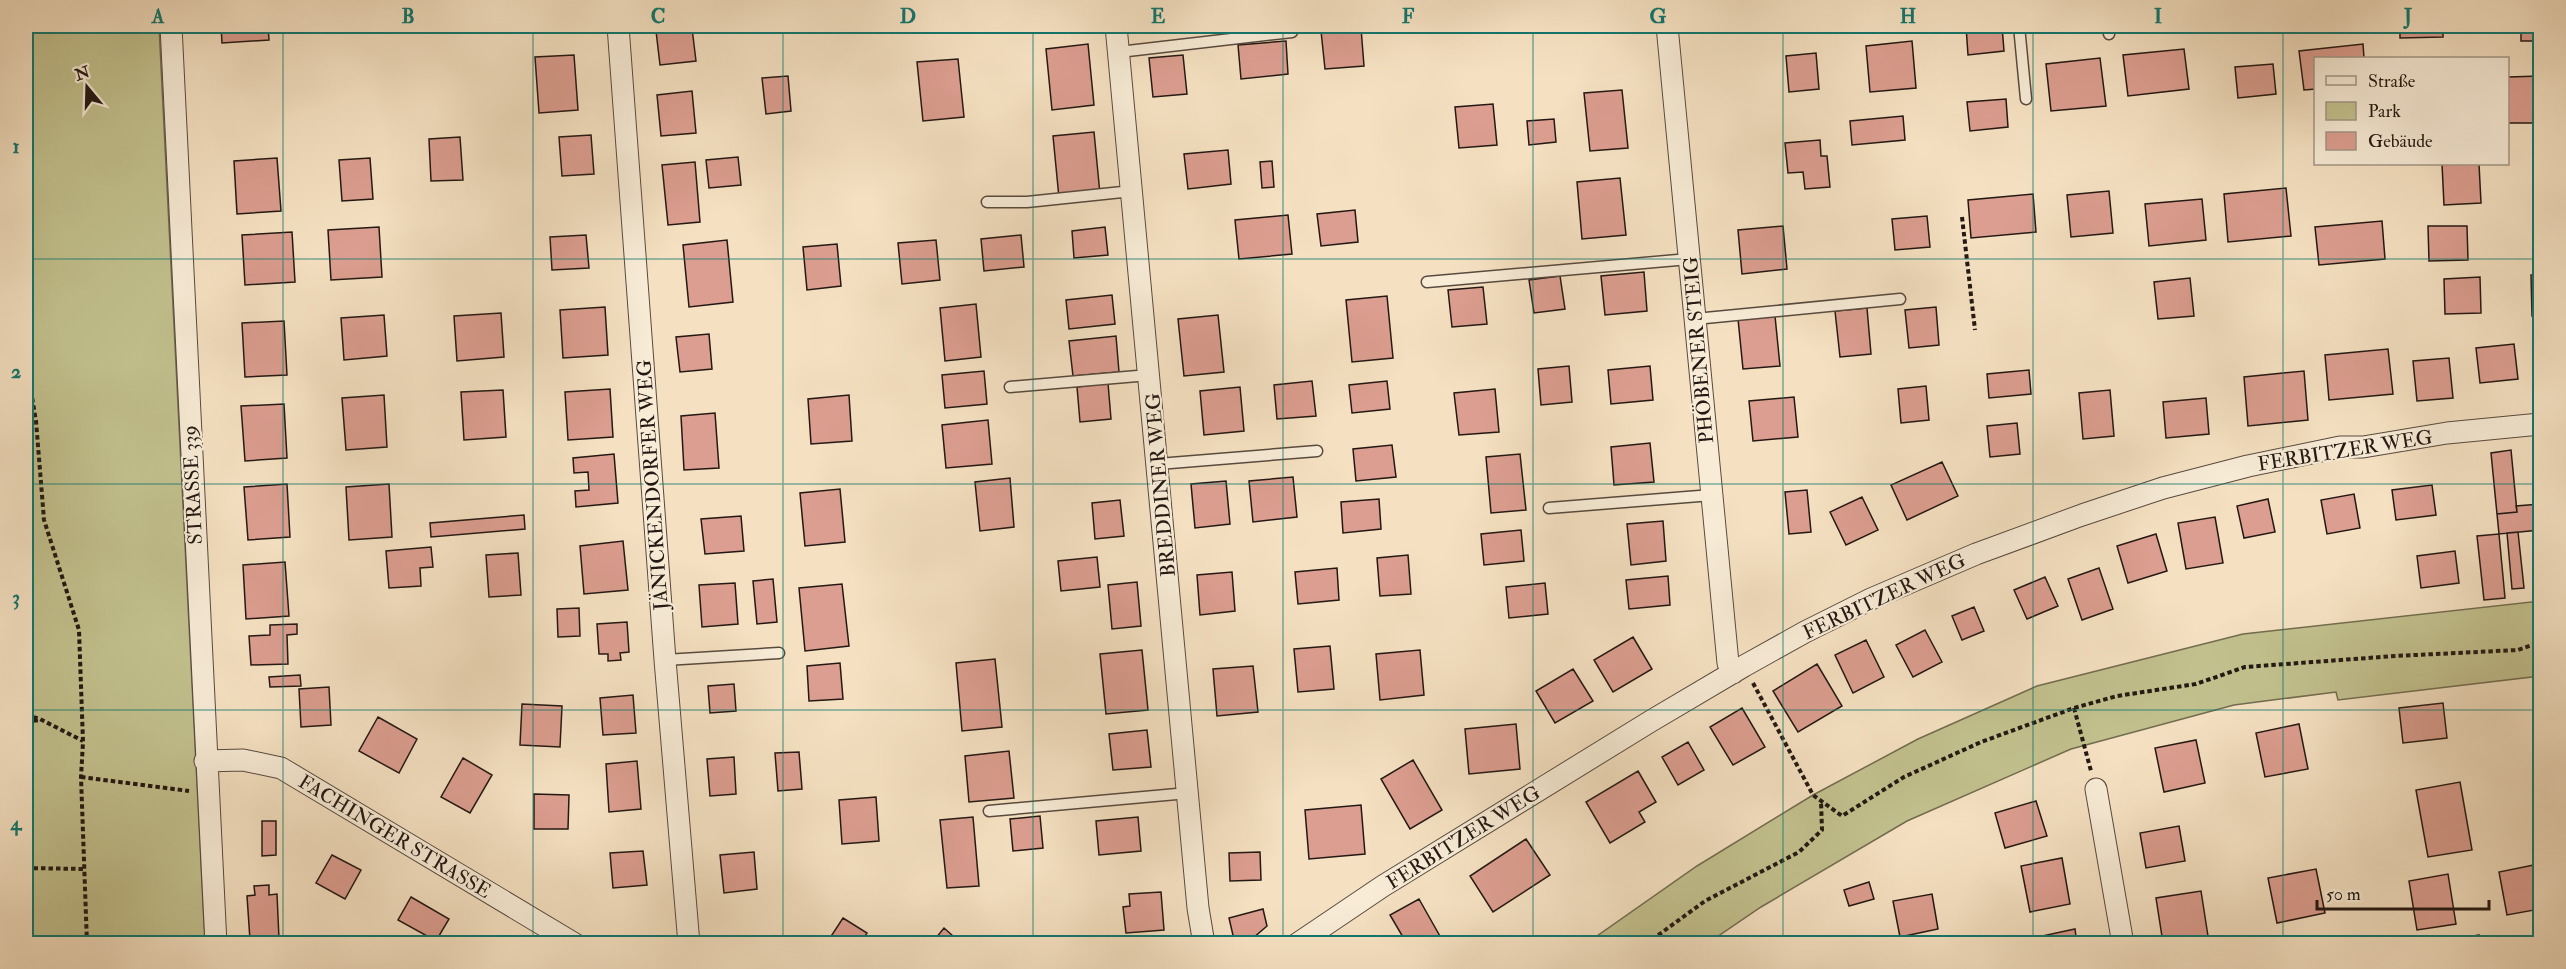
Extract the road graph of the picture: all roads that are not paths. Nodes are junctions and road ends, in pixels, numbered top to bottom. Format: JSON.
{"nodes":[{"id":1,"x":171,"y":26,"type":"edge"},
{"id":2,"x":618,"y":26,"type":"edge"},
{"id":3,"x":1116,"y":26,"type":"edge"},
{"id":4,"x":1667,"y":26,"type":"edge"},
{"id":5,"x":2019,"y":26,"type":"edge"},
{"id":6,"x":1292,"y":32,"type":"dead end"},
{"id":7,"x":1119,"y":52,"type":"junction"},
{"id":8,"x":2026,"y":99,"type":"dead end"},
{"id":9,"x":1132,"y":191,"type":"junction"},
{"id":10,"x":987,"y":202,"type":"dead end"},
{"id":11,"x":1689,"y":259,"type":"junction"},
{"id":12,"x":1427,"y":282,"type":"dead end"},
{"id":13,"x":1900,"y":299,"type":"dead end"},
{"id":14,"x":1695,"y":319,"type":"junction"},
{"id":15,"x":1149,"y":375,"type":"junction"},
{"id":16,"x":1010,"y":387,"type":"dead end"},
{"id":17,"x":2541,"y":424,"type":"edge"},
{"id":18,"x":1317,"y":451,"type":"dead end"},
{"id":19,"x":1158,"y":465,"type":"junction"},
{"id":20,"x":1712,"y":495,"type":"junction"},
{"id":21,"x":1549,"y":508,"type":"dead end"},
{"id":22,"x":779,"y":653,"type":"dead end"},
{"id":23,"x":665,"y":660,"type":"junction"},
{"id":24,"x":1739,"y":670,"type":"junction"},
{"id":25,"x":205,"y":760,"type":"junction"},
{"id":26,"x":2096,"y":789,"type":"road end"},
{"id":27,"x":1188,"y":793,"type":"junction"},
{"id":28,"x":989,"y":811,"type":"dead end"},
{"id":29,"x":216,"y":944,"type":"edge"},
{"id":30,"x":574,"y":944,"type":"edge"},
{"id":31,"x":689,"y":944,"type":"edge"},
{"id":32,"x":1204,"y":944,"type":"edge"},
{"id":33,"x":1297,"y":944,"type":"edge"},
{"id":34,"x":2123,"y":944,"type":"edge"}],
"edges":[{"from":1,"to":25,"type":"street","name":"STRASSE 339"},
{"from":2,"to":23,"type":"street","name":"JÄNICKENDORFER WEG"},
{"from":3,"to":7,"type":"street","name":"BREDDINER WEG"},
{"from":4,"to":11,"type":"street","name":"PHÖBENER STEIG"},
{"from":5,"to":8,"type":"lane"},
{"from":6,"to":7,"type":"lane"},
{"from":7,"to":9,"type":"street","name":"BREDDINER WEG"},
{"from":9,"to":10,"type":"lane"},
{"from":9,"to":15,"type":"street","name":"BREDDINER WEG"},
{"from":11,"to":12,"type":"lane"},
{"from":11,"to":14,"type":"street","name":"PHÖBENER STEIG"},
{"from":13,"to":14,"type":"lane"},
{"from":14,"to":20,"type":"street","name":"PHÖBENER STEIG"},
{"from":15,"to":16,"type":"lane"},
{"from":15,"to":19,"type":"street","name":"BREDDINER WEG"},
{"from":17,"to":24,"type":"street","name":"FERBITZER WEG"},
{"from":18,"to":19,"type":"lane"},
{"from":19,"to":27,"type":"street","name":"BREDDINER WEG"},
{"from":20,"to":21,"type":"lane"},
{"from":20,"to":24,"type":"street","name":"PHÖBENER STEIG"},
{"from":22,"to":23,"type":"lane"},
{"from":23,"to":31,"type":"street","name":"JÄNICKENDORFER WEG"},
{"from":24,"to":33,"type":"street","name":"FERBITZER WEG"},
{"from":25,"to":29,"type":"street","name":"STRASSE 339"},
{"from":25,"to":30,"type":"street","name":"FACHINGER STRASSE"},
{"from":26,"to":34,"type":"street"},
{"from":27,"to":28,"type":"lane"},
{"from":27,"to":32,"type":"street","name":"BREDDINER WEG"}]}
